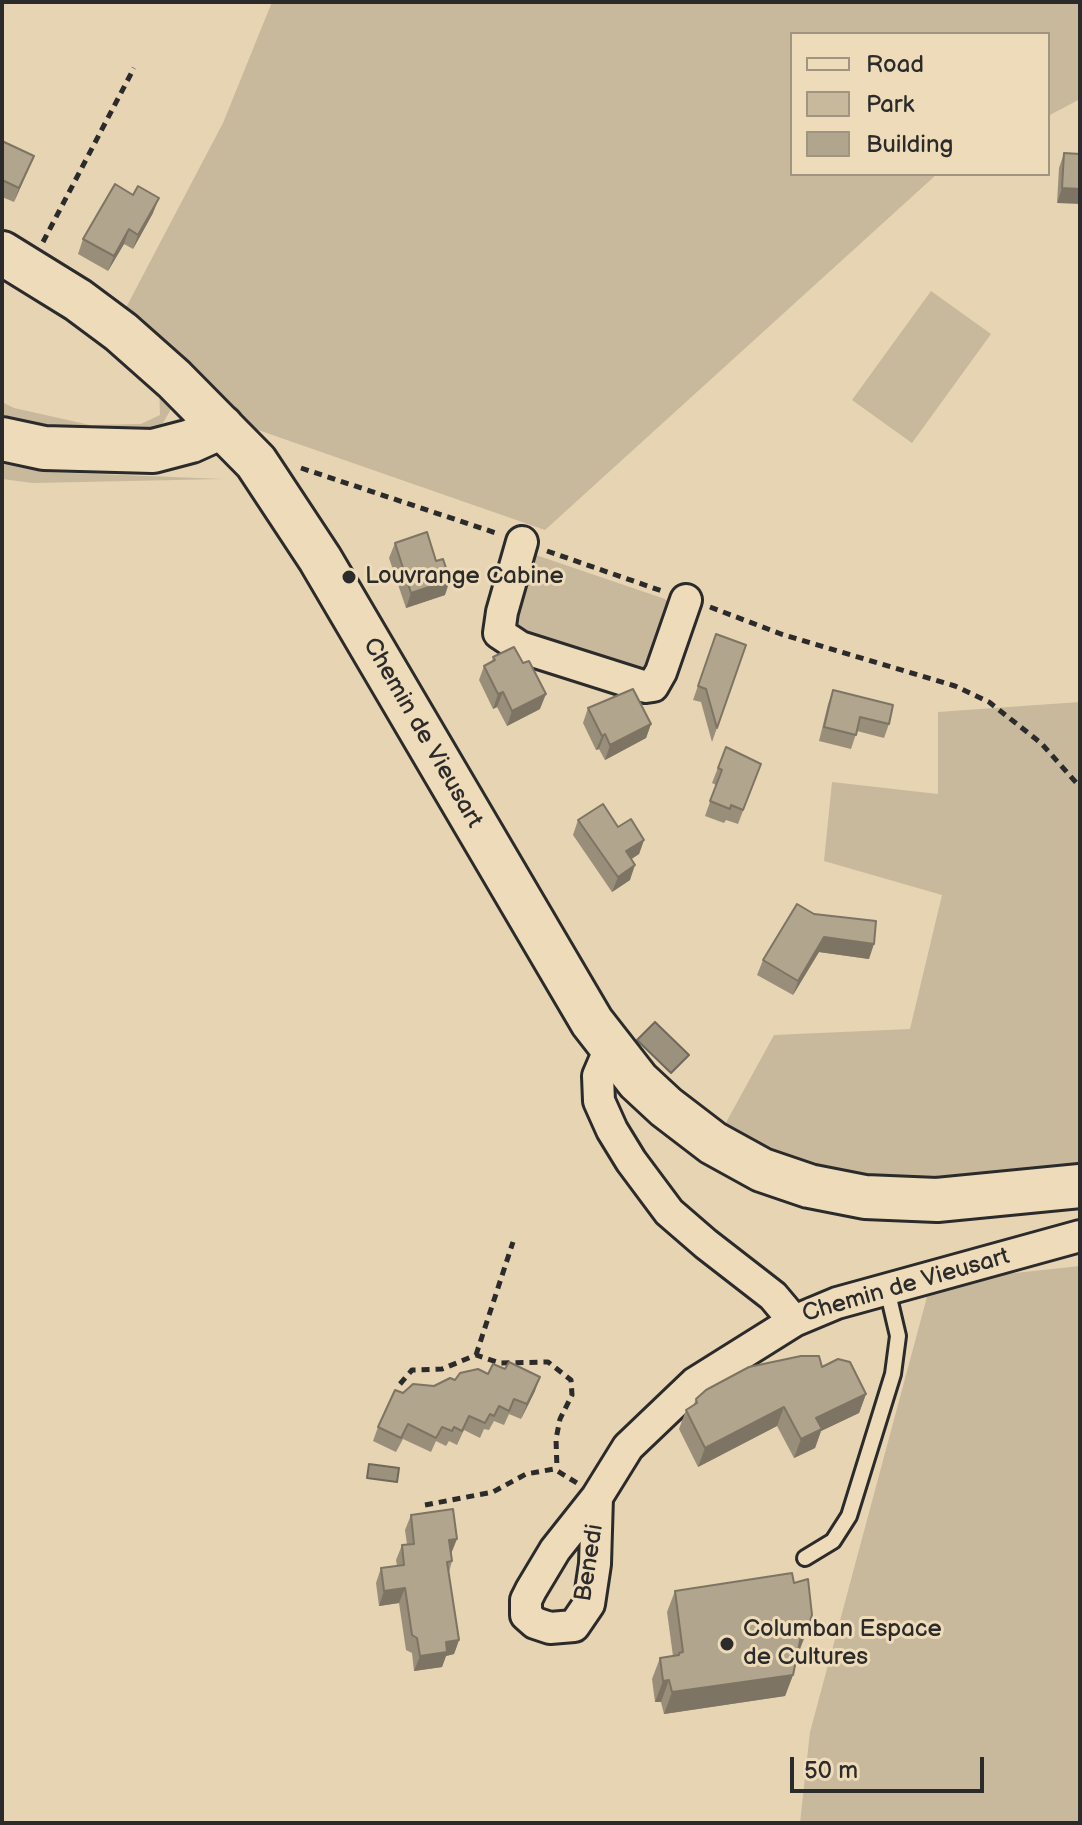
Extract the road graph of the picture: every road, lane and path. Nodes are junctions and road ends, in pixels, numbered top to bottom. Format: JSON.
{"nodes":[{"id":1,"x":134,"y":68,"type":"dead end"},
{"id":2,"x":16,"y":260,"type":"edge"},
{"id":3,"x":222,"y":427,"type":"junction"},
{"id":4,"x":2,"y":439,"type":"edge"},
{"id":5,"x":522,"y":542,"type":"dead end"},
{"id":6,"x":686,"y":600,"type":"dead end"},
{"id":7,"x":781,"y":634,"type":"dead end"},
{"id":8,"x":1080,"y":787,"type":"edge"},
{"id":9,"x":610,"y":1048,"type":"junction"},
{"id":10,"x":1080,"y":1186,"type":"edge"},
{"id":11,"x":1080,"y":1236,"type":"edge"},
{"id":12,"x":513,"y":1242,"type":"dead end"},
{"id":13,"x":887,"y":1289,"type":"junction"},
{"id":14,"x":794,"y":1321,"type":"junction"},
{"id":15,"x":476,"y":1355,"type":"junction"},
{"id":16,"x":400,"y":1384,"type":"dead end"},
{"id":17,"x":557,"y":1469,"type":"junction"},
{"id":18,"x":597,"y":1497,"type":"joint"},
{"id":19,"x":425,"y":1505,"type":"dead end"},
{"id":20,"x":805,"y":1558,"type":"dead end"}],
"edges":[{"from":1,"to":2,"type":"path"},
{"from":2,"to":3,"type":"street","name":"Chemin de Vieusart"},
{"from":3,"to":4,"type":"street"},
{"from":3,"to":9,"type":"street","name":"Chemin de Vieusart"},
{"from":5,"to":6,"type":"street"},
{"from":7,"to":8,"type":"path"},
{"from":9,"to":10,"type":"street","name":"Chemin de Vieusart"},
{"from":9,"to":14,"type":"street","name":"Chemin de Vieusart"},
{"from":11,"to":13,"type":"street","name":"Chemin de Vieusart"},
{"from":12,"to":15,"type":"path"},
{"from":13,"to":14,"type":"street","name":"Chemin de Vieusart"},
{"from":13,"to":20,"type":"lane"},
{"from":14,"to":18,"type":"street","name":"Benedi"},
{"from":15,"to":16,"type":"path"},
{"from":15,"to":17,"type":"path"},
{"from":17,"to":18,"type":"path"},
{"from":17,"to":19,"type":"path"}]}
